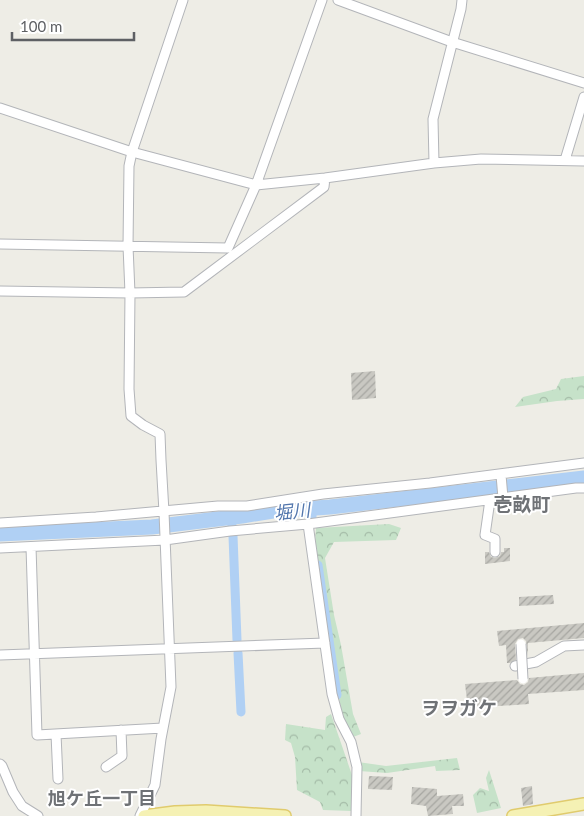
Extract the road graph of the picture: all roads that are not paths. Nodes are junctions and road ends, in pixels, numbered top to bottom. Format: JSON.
{"nodes":[{"id":1,"x":183,"y":0,"type":"edge"},
{"id":2,"x":322,"y":0,"type":"edge"},
{"id":3,"x":338,"y":0,"type":"edge"},
{"id":4,"x":462,"y":0,"type":"edge"},
{"id":5,"x":452,"y":42,"type":"junction"},
{"id":6,"x":584,"y":83,"type":"edge"},
{"id":7,"x":584,"y":97,"type":"edge"},
{"id":8,"x":0,"y":108,"type":"edge"},
{"id":9,"x":132,"y":152,"type":"junction"},
{"id":10,"x":565,"y":160,"type":"junction"},
{"id":11,"x":584,"y":161,"type":"edge"},
{"id":12,"x":434,"y":163,"type":"junction"},
{"id":13,"x":325,"y":178,"type":"junction"},
{"id":14,"x":256,"y":185,"type":"junction"},
{"id":15,"x":0,"y":244,"type":"edge"},
{"id":16,"x":128,"y":246,"type":"junction"},
{"id":17,"x":0,"y":291,"type":"edge"},
{"id":18,"x":130,"y":293,"type":"junction"},
{"id":19,"x":584,"y":463,"type":"edge"},
{"id":20,"x":501,"y":475,"type":"junction"},
{"id":21,"x":584,"y":488,"type":"edge"},
{"id":22,"x":503,"y":498,"type":"junction"},
{"id":23,"x":490,"y":500,"type":"junction"},
{"id":24,"x":164,"y":512,"type":"junction"},
{"id":25,"x":0,"y":523,"type":"edge"},
{"id":26,"x":308,"y":524,"type":"junction"},
{"id":27,"x":165,"y":540,"type":"junction"},
{"id":28,"x":31,"y":546,"type":"junction"},
{"id":29,"x":0,"y":548,"type":"edge"},
{"id":30,"x":495,"y":552,"type":"dead end"},
{"id":31,"x":584,"y":641,"type":"edge"},
{"id":32,"x":325,"y":643,"type":"junction"},
{"id":33,"x":521,"y":644,"type":"dead end"},
{"id":34,"x":170,"y":649,"type":"junction"},
{"id":35,"x":34,"y":654,"type":"junction"},
{"id":36,"x":0,"y":655,"type":"edge"},
{"id":37,"x":515,"y":666,"type":"dead end"},
{"id":38,"x":523,"y":679,"type":"dead end"},
{"id":39,"x":163,"y":728,"type":"junction"},
{"id":40,"x":121,"y":730,"type":"junction"},
{"id":41,"x":56,"y":734,"type":"junction"},
{"id":42,"x":0,"y":764,"type":"edge"},
{"id":43,"x":106,"y":768,"type":"dead end"},
{"id":44,"x":58,"y":779,"type":"dead end"},
{"id":45,"x":584,"y":804,"type":"edge"},
{"id":46,"x":175,"y":814,"type":"edge"},
{"id":47,"x":543,"y":814,"type":"edge"},
{"id":48,"x":38,"y":816,"type":"edge"},
{"id":49,"x":142,"y":816,"type":"edge"},
{"id":50,"x":285,"y":816,"type":"edge"},
{"id":51,"x":356,"y":816,"type":"edge"},
{"id":52,"x":513,"y":816,"type":"edge"}],
"edges":[{"from":1,"to":9,"type":"street"},
{"from":2,"to":14,"type":"street"},
{"from":3,"to":5,"type":"street"},
{"from":4,"to":5,"type":"street"},
{"from":5,"to":6,"type":"street"},
{"from":5,"to":12,"type":"street"},
{"from":7,"to":10,"type":"street"},
{"from":8,"to":9,"type":"street"},
{"from":9,"to":14,"type":"street"},
{"from":9,"to":16,"type":"street"},
{"from":10,"to":11,"type":"street"},
{"from":10,"to":12,"type":"street"},
{"from":12,"to":13,"type":"street"},
{"from":13,"to":14,"type":"street"},
{"from":13,"to":18,"type":"street"},
{"from":14,"to":16,"type":"street"},
{"from":15,"to":16,"type":"street"},
{"from":16,"to":18,"type":"street"},
{"from":17,"to":18,"type":"street"},
{"from":18,"to":24,"type":"street"},
{"from":19,"to":20,"type":"street"},
{"from":20,"to":22,"type":"street"},
{"from":20,"to":24,"type":"street"},
{"from":21,"to":22,"type":"street"},
{"from":22,"to":23,"type":"street"},
{"from":23,"to":26,"type":"street"},
{"from":23,"to":30,"type":"street"},
{"from":24,"to":25,"type":"street"},
{"from":24,"to":27,"type":"street"},
{"from":26,"to":27,"type":"street"},
{"from":26,"to":32,"type":"street"},
{"from":27,"to":28,"type":"street"},
{"from":27,"to":34,"type":"street"},
{"from":28,"to":29,"type":"street"},
{"from":28,"to":35,"type":"street"},
{"from":31,"to":37,"type":"street"},
{"from":32,"to":34,"type":"street"},
{"from":32,"to":51,"type":"street"},
{"from":33,"to":38,"type":"street","bridge":true},
{"from":34,"to":35,"type":"street"},
{"from":34,"to":39,"type":"street"},
{"from":35,"to":36,"type":"street"},
{"from":35,"to":41,"type":"street"},
{"from":39,"to":40,"type":"street"},
{"from":39,"to":49,"type":"street"},
{"from":40,"to":41,"type":"street"},
{"from":40,"to":43,"type":"street"},
{"from":41,"to":44,"type":"street"},
{"from":42,"to":48,"type":"street"},
{"from":45,"to":47,"type":"main road"},
{"from":46,"to":49,"type":"main road"},
{"from":46,"to":50,"type":"main road"},
{"from":47,"to":52,"type":"main road"}]}
